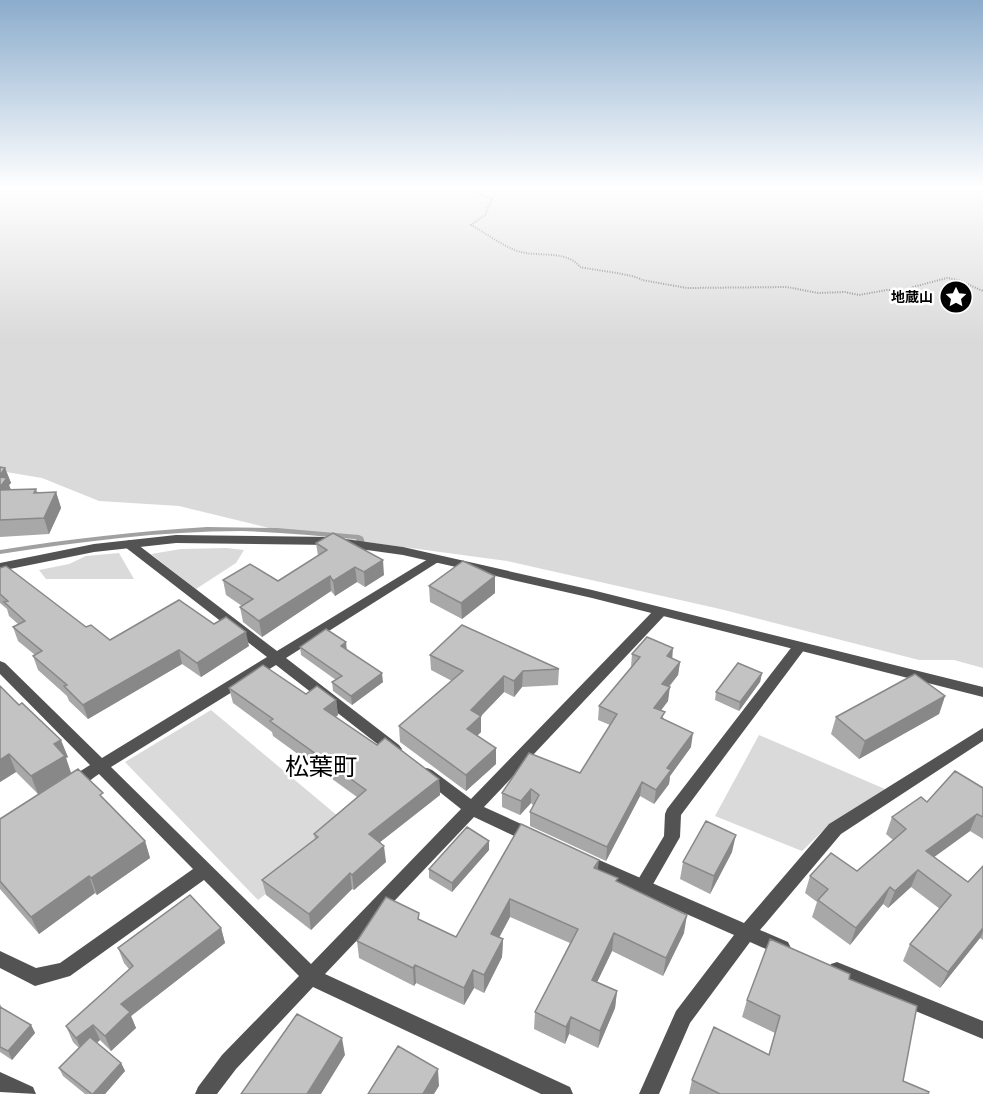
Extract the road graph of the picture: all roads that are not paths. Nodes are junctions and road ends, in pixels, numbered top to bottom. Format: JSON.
{"nodes":[{"id":1,"x":129,"y":544,"type":"junction"},
{"id":2,"x":437,"y":559,"type":"junction"},
{"id":3,"x":0,"y":567,"type":"edge"},
{"id":4,"x":659,"y":613,"type":"junction"},
{"id":5,"x":800,"y":647,"type":"junction"},
{"id":6,"x":277,"y":658,"type":"junction"},
{"id":7,"x":0,"y":666,"type":"edge"},
{"id":8,"x":983,"y":692,"type":"edge"},
{"id":9,"x":983,"y":734,"type":"edge"},
{"id":10,"x":100,"y":766,"type":"junction"},
{"id":11,"x":60,"y":790,"type":"edge"},
{"id":12,"x":473,"y":809,"type":"junction"},
{"id":13,"x":547,"y":843,"type":"edge"},
{"id":14,"x":568,"y":854,"type":"edge"},
{"id":15,"x":205,"y":870,"type":"junction"},
{"id":16,"x":642,"y":888,"type":"junction"},
{"id":17,"x":746,"y":933,"type":"junction"},
{"id":18,"x":800,"y":955,"type":"edge"},
{"id":19,"x":0,"y":959,"type":"edge"},
{"id":20,"x":821,"y":964,"type":"edge"},
{"id":21,"x":312,"y":977,"type":"junction"},
{"id":22,"x":983,"y":1030,"type":"edge"},
{"id":23,"x":0,"y":1082,"type":"edge"},
{"id":24,"x":26,"y":1094,"type":"edge"},
{"id":25,"x":205,"y":1094,"type":"edge"},
{"id":26,"x":563,"y":1094,"type":"edge"},
{"id":27,"x":649,"y":1094,"type":"edge"}],
"edges":[{"from":1,"to":2,"type":"street"},
{"from":1,"to":3,"type":"street"},
{"from":1,"to":6,"type":"street"},
{"from":2,"to":4,"type":"street"},
{"from":2,"to":6,"type":"street"},
{"from":4,"to":5,"type":"street"},
{"from":4,"to":12,"type":"street"},
{"from":5,"to":8,"type":"street"},
{"from":5,"to":16,"type":"street"},
{"from":6,"to":10,"type":"street"},
{"from":6,"to":12,"type":"street"},
{"from":7,"to":10,"type":"street"},
{"from":9,"to":17,"type":"street"},
{"from":10,"to":11,"type":"street"},
{"from":10,"to":15,"type":"street"},
{"from":12,"to":13,"type":"street"},
{"from":12,"to":21,"type":"street"},
{"from":14,"to":16,"type":"street"},
{"from":15,"to":19,"type":"street"},
{"from":15,"to":21,"type":"street"},
{"from":16,"to":17,"type":"street"},
{"from":17,"to":18,"type":"street"},
{"from":17,"to":27,"type":"street"},
{"from":20,"to":22,"type":"street"},
{"from":21,"to":25,"type":"street"},
{"from":21,"to":26,"type":"street"},
{"from":23,"to":24,"type":"street"}]}
